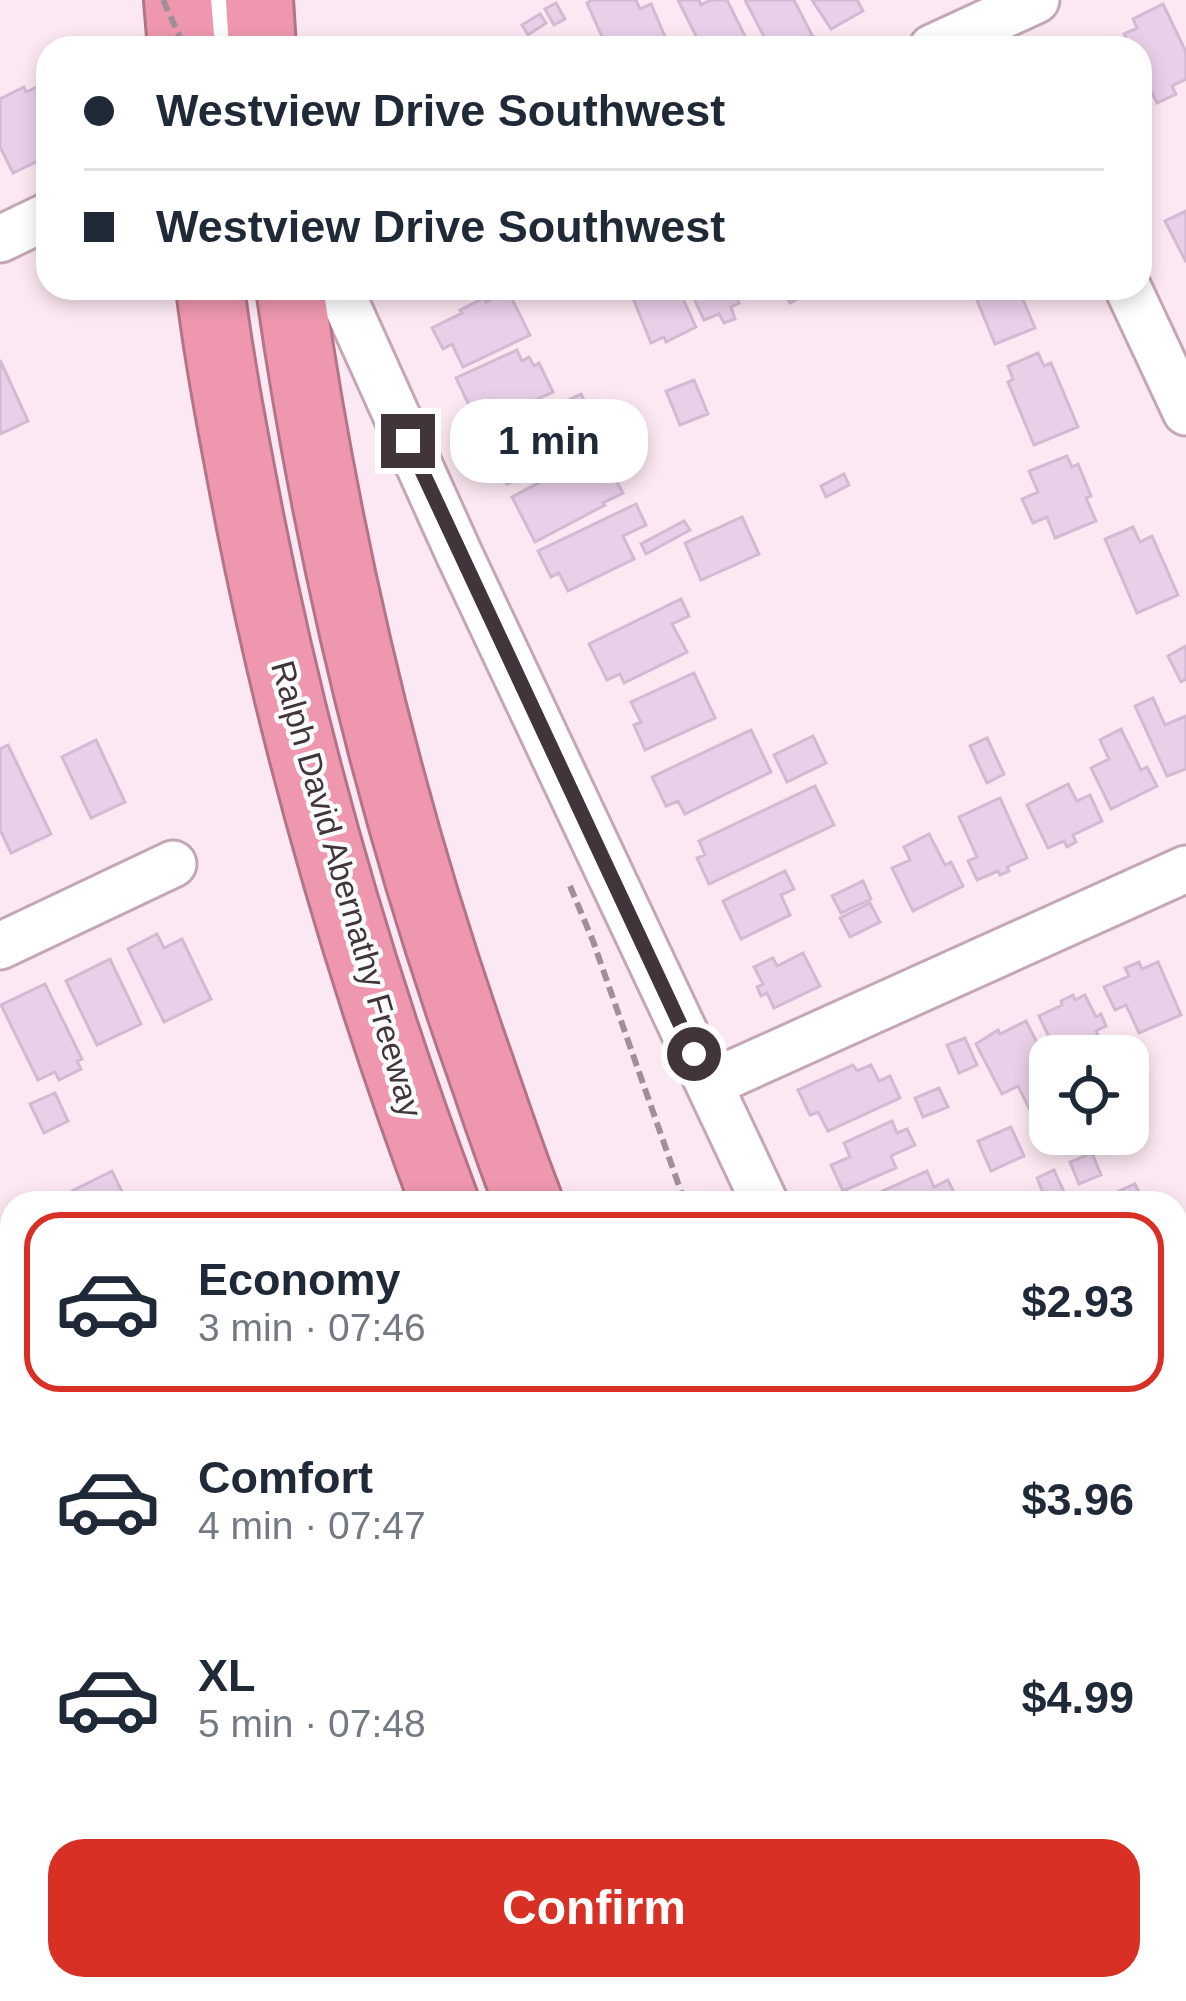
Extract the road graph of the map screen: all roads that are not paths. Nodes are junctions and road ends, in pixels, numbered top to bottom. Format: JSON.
{"nodes":[{"id":1,"x":178,"y":0,"type":"edge"},
{"id":2,"x":210,"y":0,"type":"edge"},
{"id":3,"x":259,"y":0,"type":"edge"},
{"id":4,"x":182,"y":36,"type":"edge"},
{"id":5,"x":226,"y":36,"type":"edge"},
{"id":6,"x":261,"y":36,"type":"edge"},
{"id":7,"x":36,"y":222,"type":"edge"},
{"id":8,"x":0,"y":239,"type":"edge"},
{"id":9,"x":211,"y":300,"type":"edge"},
{"id":10,"x":292,"y":300,"type":"edge"},
{"id":11,"x":344,"y":300,"type":"edge"},
{"id":12,"x":1134,"y":300,"type":"edge"},
{"id":13,"x":1186,"y":412,"type":"edge"},
{"id":14,"x":173,"y":864,"type":"dead end"},
{"id":15,"x":1186,"y":869,"type":"edge"},
{"id":16,"x":0,"y":946,"type":"edge"},
{"id":17,"x":709,"y":1084,"type":"junction"},
{"id":18,"x":441,"y":1191,"type":"edge"},
{"id":19,"x":525,"y":1191,"type":"edge"},
{"id":20,"x":759,"y":1191,"type":"edge"}],
"edges":[{"from":1,"to":4,"type":"highway"},
{"from":2,"to":5,"type":"street"},
{"from":3,"to":6,"type":"highway"},
{"from":7,"to":8,"type":"street"},
{"from":9,"to":18,"type":"highway","name":"Ralph David Abernathy Freeway"},
{"from":10,"to":19,"type":"highway"},
{"from":11,"to":17,"type":"street"},
{"from":12,"to":13,"type":"street"},
{"from":14,"to":16,"type":"street"},
{"from":15,"to":17,"type":"street"},
{"from":17,"to":20,"type":"street"}]}
